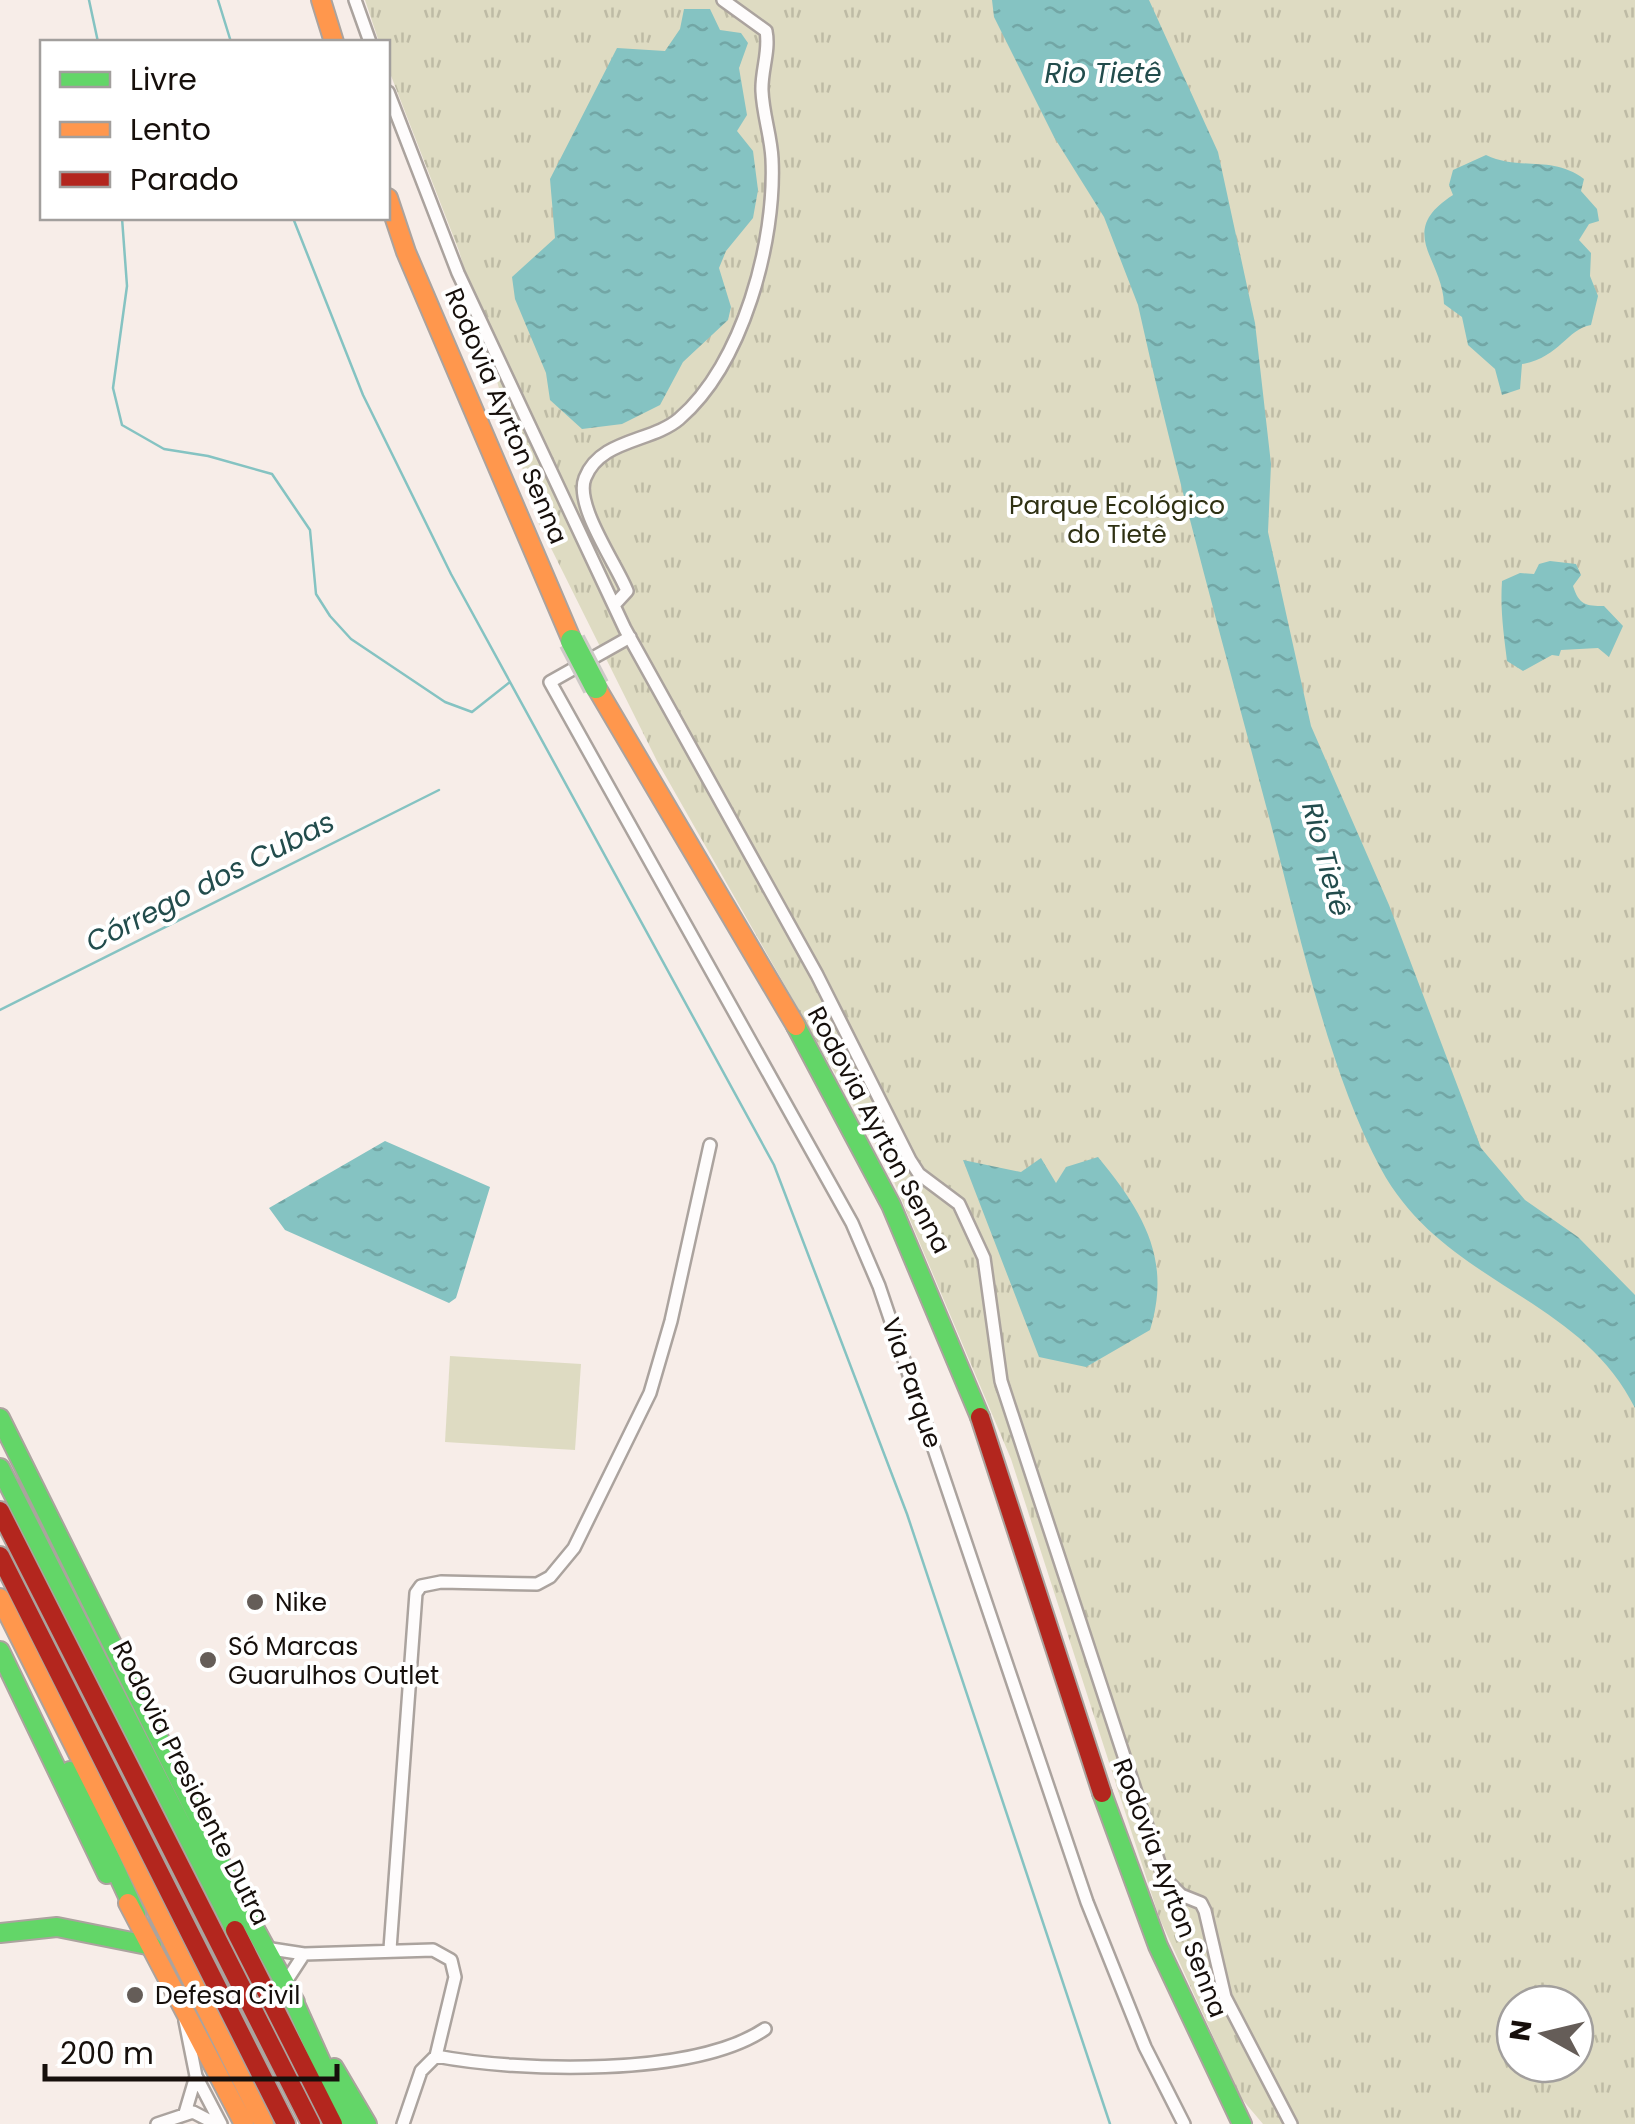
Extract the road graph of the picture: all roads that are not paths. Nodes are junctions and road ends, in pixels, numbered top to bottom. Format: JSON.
{"nodes":[{"id":1,"x":322,"y":0,"type":"edge"},
{"id":2,"x":354,"y":0,"type":"edge"},
{"id":3,"x":723,"y":0,"type":"edge"},
{"id":4,"x":333,"y":40,"type":"edge"},
{"id":5,"x":369,"y":40,"type":"edge"},
{"id":6,"x":390,"y":97,"type":"edge"},
{"id":7,"x":390,"y":204,"type":"edge"},
{"id":8,"x":615,"y":604,"type":"junction"},
{"id":9,"x":630,"y":637,"type":"junction"},
{"id":10,"x":710,"y":1146,"type":"dead end"},
{"id":11,"x":0,"y":1418,"type":"edge"},
{"id":12,"x":0,"y":1468,"type":"edge"},
{"id":13,"x":0,"y":1511,"type":"edge"},
{"id":14,"x":0,"y":1556,"type":"edge"},
{"id":15,"x":0,"y":1598,"type":"edge"},
{"id":16,"x":0,"y":1652,"type":"edge"},
{"id":17,"x":32,"y":1661,"type":"junction"},
{"id":18,"x":136,"y":1914,"type":"junction"},
{"id":19,"x":0,"y":1933,"type":"edge"},
{"id":20,"x":152,"y":1946,"type":"junction"},
{"id":21,"x":265,"y":1948,"type":"junction"},
{"id":22,"x":390,"y":1949,"type":"junction"},
{"id":23,"x":304,"y":1954,"type":"junction"},
{"id":24,"x":288,"y":1989,"type":"junction"},
{"id":25,"x":183,"y":2007,"type":"junction"},
{"id":26,"x":765,"y":2030,"type":"dead end"},
{"id":27,"x":436,"y":2056,"type":"junction"},
{"id":28,"x":196,"y":2076,"type":"junction"},
{"id":29,"x":185,"y":2113,"type":"junction"},
{"id":30,"x":157,"y":2124,"type":"edge"},
{"id":31,"x":218,"y":2124,"type":"edge"},
{"id":32,"x":244,"y":2124,"type":"edge"},
{"id":33,"x":264,"y":2124,"type":"edge"},
{"id":34,"x":286,"y":2124,"type":"edge"},
{"id":35,"x":310,"y":2124,"type":"edge"},
{"id":36,"x":333,"y":2124,"type":"edge"},
{"id":37,"x":349,"y":2124,"type":"edge"},
{"id":38,"x":367,"y":2124,"type":"edge"},
{"id":39,"x":403,"y":2124,"type":"edge"},
{"id":40,"x":1184,"y":2124,"type":"edge"},
{"id":41,"x":1242,"y":2124,"type":"edge"},
{"id":42,"x":1291,"y":2124,"type":"edge"}],
"edges":[{"from":1,"to":4,"type":"main road"},
{"from":2,"to":5,"type":"street"},
{"from":3,"to":8,"type":"street"},
{"from":6,"to":8,"type":"street"},
{"from":7,"to":41,"type":"main road","name":"Rodovia Ayrton Senna","bridge":true},
{"from":8,"to":9,"type":"street"},
{"from":9,"to":40,"type":"street","name":"Via Parque"},
{"from":9,"to":42,"type":"street"},
{"from":10,"to":22,"type":"street"},
{"from":11,"to":21,"type":"main road"},
{"from":12,"to":36,"type":"main road","name":"Rodovia Presidente Dutra"},
{"from":13,"to":35,"type":"main road","name":"Rodovia Presidente Dutra"},
{"from":14,"to":34,"type":"main road"},
{"from":15,"to":17,"type":"main road"},
{"from":16,"to":18,"type":"main road"},
{"from":17,"to":18,"type":"main road"},
{"from":17,"to":33,"type":"main road"},
{"from":18,"to":20,"type":"main road"},
{"from":19,"to":20,"type":"main road"},
{"from":20,"to":25,"type":"main road"},
{"from":21,"to":23,"type":"street"},
{"from":21,"to":24,"type":"main road"},
{"from":22,"to":23,"type":"street"},
{"from":22,"to":27,"type":"street"},
{"from":23,"to":24,"type":"street"},
{"from":24,"to":37,"type":"main road"},
{"from":24,"to":38,"type":"main road"},
{"from":25,"to":28,"type":"street"},
{"from":25,"to":32,"type":"main road"},
{"from":26,"to":27,"type":"street"},
{"from":27,"to":39,"type":"street"},
{"from":28,"to":29,"type":"street"},
{"from":28,"to":31,"type":"street"},
{"from":29,"to":30,"type":"street"},
{"from":29,"to":31,"type":"street"}]}
